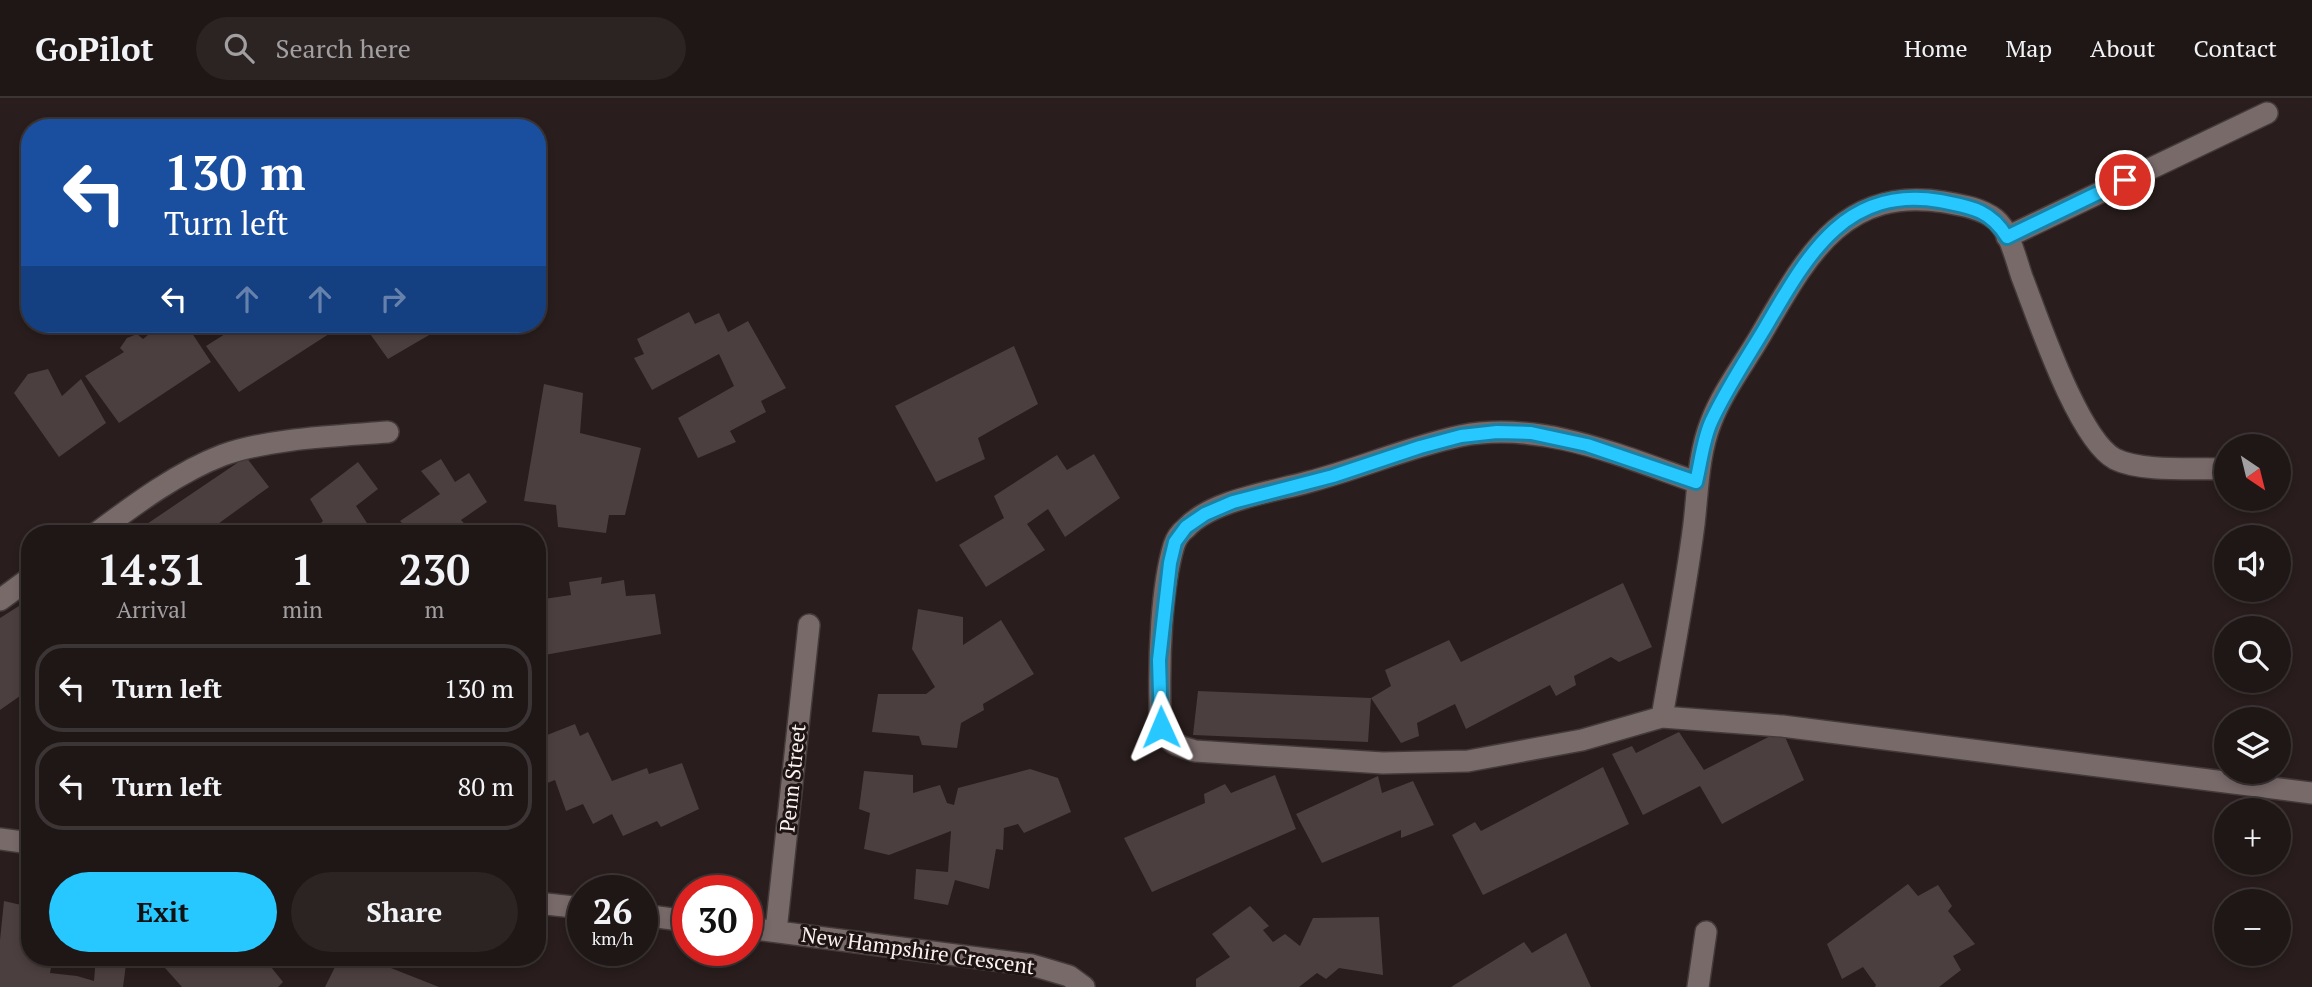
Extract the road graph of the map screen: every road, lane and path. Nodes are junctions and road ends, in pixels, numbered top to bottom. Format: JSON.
{"nodes":[{"id":1,"x":2267,"y":113,"type":"dead end"},
{"id":2,"x":2007,"y":237,"type":"junction"},
{"id":3,"x":388,"y":432,"type":"dead end"},
{"id":4,"x":2214,"y":469,"type":"edge"},
{"id":5,"x":1696,"y":482,"type":"junction"},
{"id":6,"x":109,"y":525,"type":"edge"},
{"id":7,"x":21,"y":585,"type":"edge"},
{"id":8,"x":0,"y":600,"type":"edge"},
{"id":9,"x":809,"y":625,"type":"dead end"},
{"id":10,"x":1662,"y":716,"type":"junction"},
{"id":11,"x":2312,"y":793,"type":"edge"},
{"id":12,"x":0,"y":839,"type":"edge"},
{"id":13,"x":21,"y":842,"type":"edge"},
{"id":14,"x":546,"y":904,"type":"edge"},
{"id":15,"x":567,"y":906,"type":"edge"},
{"id":16,"x":763,"y":930,"type":"edge"},
{"id":17,"x":776,"y":931,"type":"junction"},
{"id":18,"x":1706,"y":932,"type":"dead end"},
{"id":19,"x":1084,"y":987,"type":"edge"},
{"id":20,"x":1699,"y":987,"type":"edge"}],
"edges":[{"from":1,"to":2,"type":"street"},
{"from":2,"to":4,"type":"street"},
{"from":2,"to":5,"type":"street"},
{"from":3,"to":6,"type":"street"},
{"from":5,"to":10,"type":"street"},
{"from":5,"to":10,"type":"street"},
{"from":7,"to":8,"type":"street"},
{"from":9,"to":17,"type":"street","name":"Penn Street"},
{"from":10,"to":11,"type":"street"},
{"from":12,"to":13,"type":"street"},
{"from":14,"to":15,"type":"street"},
{"from":16,"to":17,"type":"street","name":"New Hampshire Crescent"},
{"from":17,"to":19,"type":"street","name":"New Hampshire Crescent"},
{"from":18,"to":20,"type":"street"}]}
